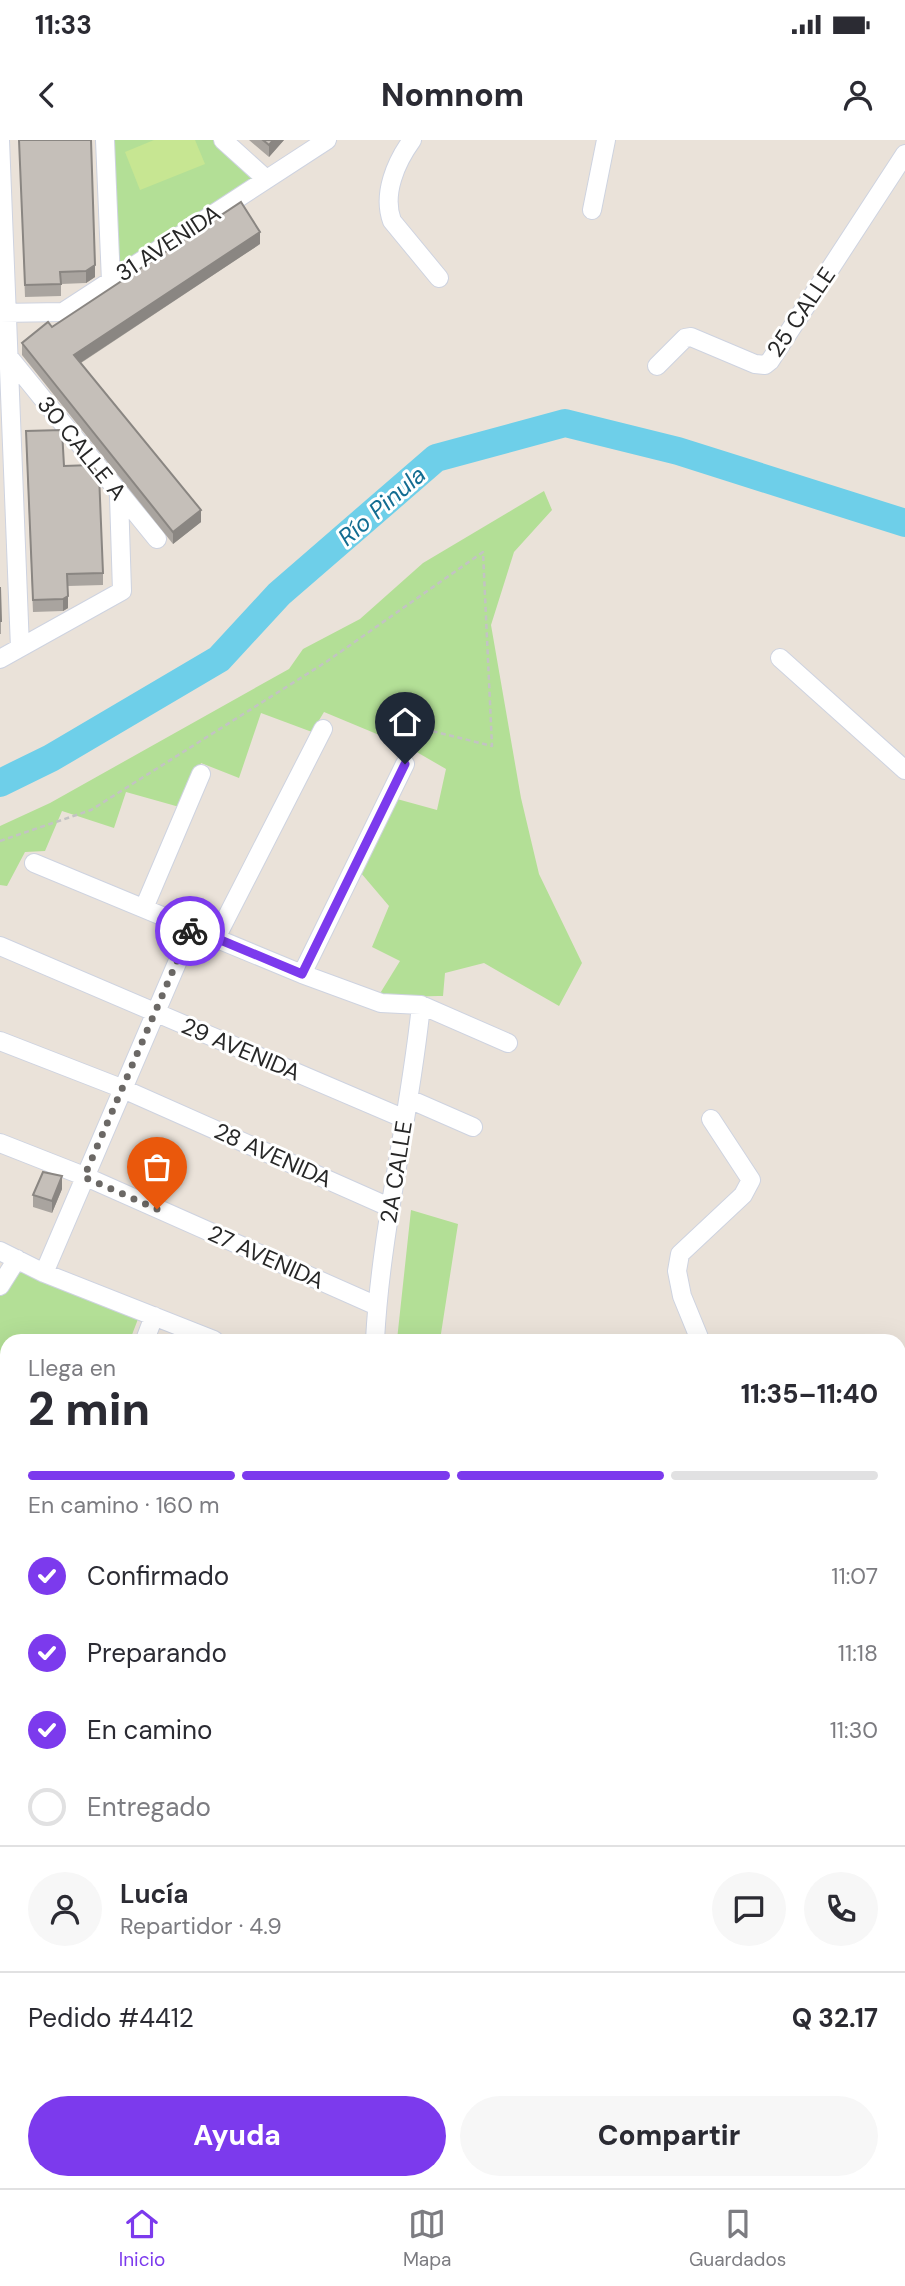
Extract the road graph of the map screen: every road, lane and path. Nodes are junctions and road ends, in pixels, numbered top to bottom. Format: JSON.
{"nodes":[{"id":1,"x":0,"y":140,"type":"edge"},
{"id":2,"x":105,"y":140,"type":"edge"},
{"id":3,"x":223,"y":140,"type":"edge"},
{"id":4,"x":327,"y":140,"type":"edge"},
{"id":5,"x":412,"y":140,"type":"edge"},
{"id":6,"x":606,"y":140,"type":"edge"},
{"id":7,"x":905,"y":154,"type":"edge"},
{"id":8,"x":266,"y":179,"type":"junction"},
{"id":9,"x":898,"y":181,"type":"edge"},
{"id":10,"x":592,"y":210,"type":"dead end"},
{"id":11,"x":439,"y":278,"type":"dead end"},
{"id":12,"x":111,"y":281,"type":"junction"},
{"id":13,"x":3,"y":313,"type":"edge"},
{"id":14,"x":8,"y":356,"type":"junction"},
{"id":15,"x":657,"y":366,"type":"dead end"},
{"id":16,"x":119,"y":496,"type":"junction"},
{"id":17,"x":156,"y":539,"type":"dead end"},
{"id":18,"x":20,"y":648,"type":"junction"},
{"id":19,"x":780,"y":658,"type":"dead end"},
{"id":20,"x":0,"y":659,"type":"edge"},
{"id":21,"x":323,"y":729,"type":"dead end"},
{"id":22,"x":405,"y":764,"type":"joint"},
{"id":23,"x":905,"y":770,"type":"edge"},
{"id":24,"x":201,"y":774,"type":"dead end"},
{"id":25,"x":0,"y":841,"type":"edge"},
{"id":26,"x":34,"y":863,"type":"dead end"},
{"id":27,"x":144,"y":908,"type":"junction"},
{"id":28,"x":192,"y":928,"type":"junction"},
{"id":29,"x":216,"y":937,"type":"junction"},
{"id":30,"x":0,"y":946,"type":"edge"},
{"id":31,"x":302,"y":974,"type":"junction"},
{"id":32,"x":421,"y":1005,"type":"junction"},
{"id":33,"x":154,"y":1012,"type":"junction"},
{"id":34,"x":0,"y":1041,"type":"edge"},
{"id":35,"x":508,"y":1043,"type":"dead end"},
{"id":36,"x":121,"y":1088,"type":"junction"},
{"id":37,"x":409,"y":1099,"type":"junction"},
{"id":38,"x":405,"y":1119,"type":"junction"},
{"id":39,"x":711,"y":1119,"type":"dead end"},
{"id":40,"x":473,"y":1127,"type":"dead end"},
{"id":41,"x":0,"y":1143,"type":"edge"},
{"id":42,"x":84,"y":1177,"type":"junction"},
{"id":43,"x":389,"y":1207,"type":"junction"},
{"id":44,"x":8,"y":1255,"type":"edge"},
{"id":45,"x":44,"y":1273,"type":"junction"},
{"id":46,"x":0,"y":1286,"type":"edge"},
{"id":47,"x":377,"y":1306,"type":"junction"},
{"id":48,"x":154,"y":1317,"type":"junction"},
{"id":49,"x":147,"y":1334,"type":"edge"},
{"id":50,"x":198,"y":1334,"type":"edge"},
{"id":51,"x":375,"y":1334,"type":"edge"},
{"id":52,"x":698,"y":1334,"type":"edge"}],
"edges":[{"from":1,"to":13,"type":"street"},
{"from":2,"to":12,"type":"street"},
{"from":3,"to":8,"type":"street"},
{"from":4,"to":8,"type":"street","name":"31 AVENIDA"},
{"from":5,"to":11,"type":"street"},
{"from":6,"to":10,"type":"street"},
{"from":7,"to":9,"type":"street","name":"25 CALLE"},
{"from":8,"to":12,"type":"street","name":"31 AVENIDA"},
{"from":9,"to":15,"type":"street","name":"25 CALLE"},
{"from":12,"to":13,"type":"street","name":"31 AVENIDA"},
{"from":13,"to":14,"type":"street"},
{"from":14,"to":16,"type":"street","name":"30 CALLE A"},
{"from":14,"to":18,"type":"street"},
{"from":16,"to":17,"type":"street","name":"30 CALLE A"},
{"from":16,"to":18,"type":"street"},
{"from":18,"to":20,"type":"street"},
{"from":19,"to":23,"type":"street"},
{"from":21,"to":29,"type":"street"},
{"from":22,"to":25,"type":"path"},
{"from":22,"to":31,"type":"street"},
{"from":24,"to":27,"type":"street"},
{"from":26,"to":27,"type":"street"},
{"from":27,"to":28,"type":"street"},
{"from":28,"to":29,"type":"street"},
{"from":28,"to":33,"type":"street"},
{"from":29,"to":31,"type":"street"},
{"from":30,"to":33,"type":"street","name":"29 AVENIDA"},
{"from":31,"to":32,"type":"street"},
{"from":32,"to":35,"type":"street"},
{"from":32,"to":37,"type":"street","name":"2A CALLE"},
{"from":33,"to":36,"type":"street"},
{"from":33,"to":38,"type":"street","name":"29 AVENIDA"},
{"from":34,"to":36,"type":"street","name":"28 AVENIDA"},
{"from":36,"to":42,"type":"street"},
{"from":36,"to":43,"type":"street","name":"28 AVENIDA"},
{"from":37,"to":38,"type":"street","name":"2A CALLE"},
{"from":37,"to":40,"type":"street"},
{"from":38,"to":43,"type":"street","name":"2A CALLE"},
{"from":39,"to":52,"type":"street"},
{"from":41,"to":42,"type":"street","name":"27 AVENIDA"},
{"from":42,"to":45,"type":"street"},
{"from":42,"to":47,"type":"street","name":"27 AVENIDA"},
{"from":43,"to":47,"type":"street","name":"2A CALLE"},
{"from":44,"to":45,"type":"street"},
{"from":44,"to":46,"type":"street"},
{"from":45,"to":48,"type":"street"},
{"from":47,"to":51,"type":"street","name":"2A CALLE"},
{"from":48,"to":49,"type":"street"},
{"from":48,"to":50,"type":"street"}]}
